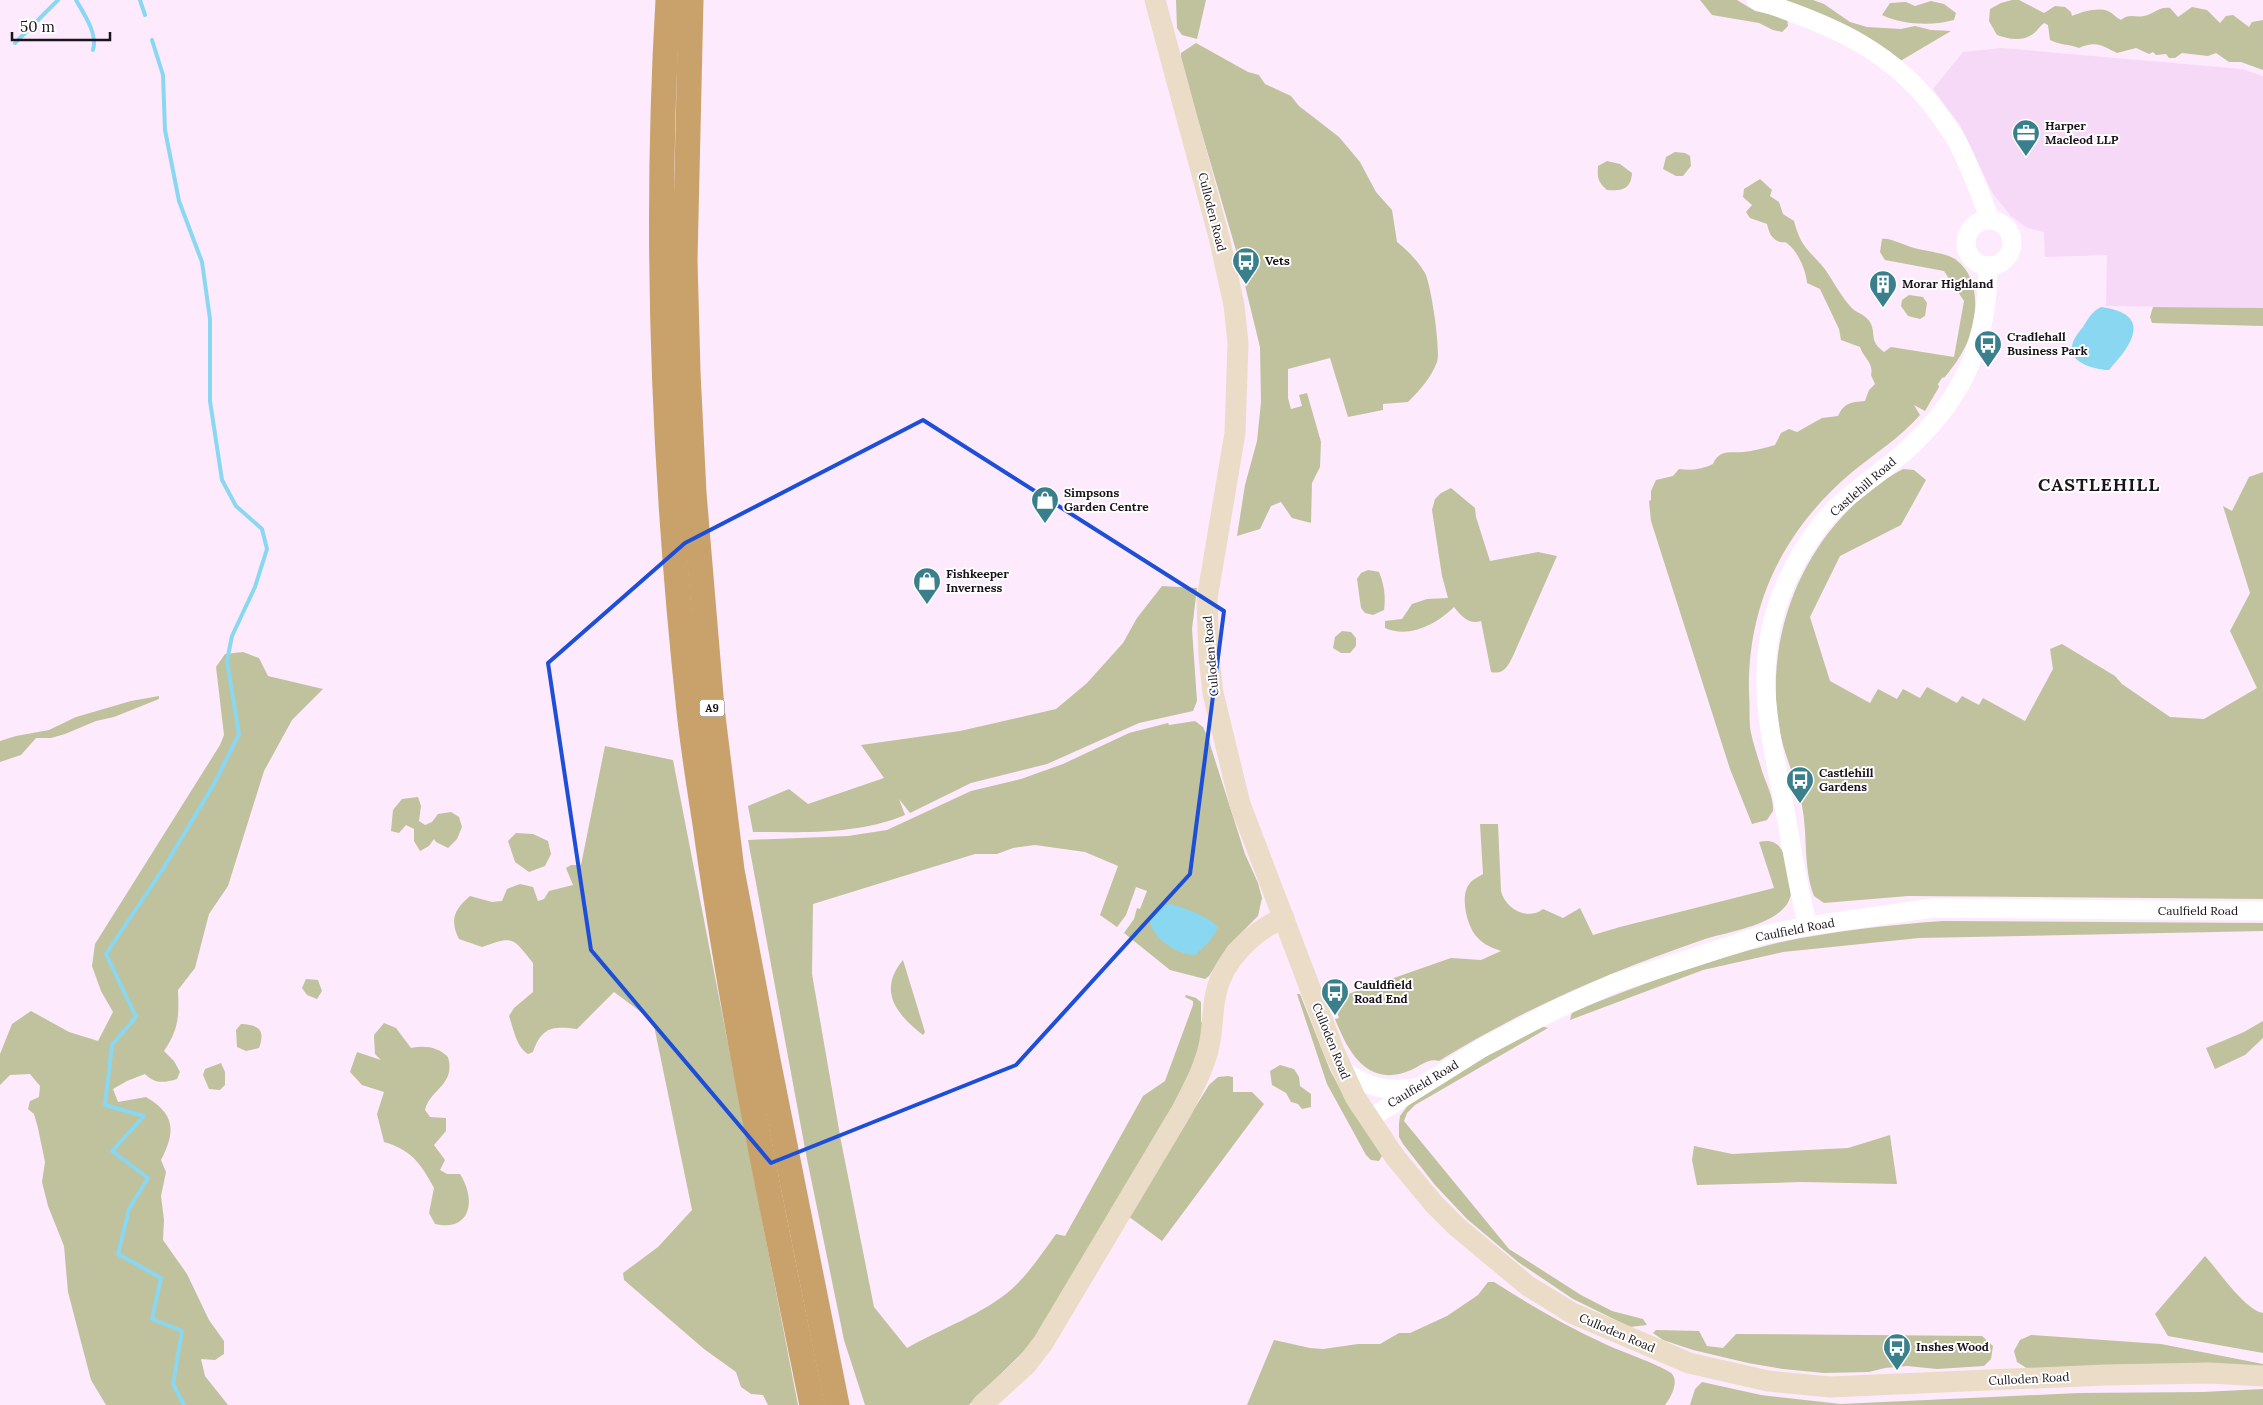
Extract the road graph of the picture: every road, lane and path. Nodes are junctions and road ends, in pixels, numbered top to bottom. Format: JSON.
{"nodes":[{"id":1,"x":668,"y":0,"type":"edge"},
{"id":2,"x":691,"y":0,"type":"edge"},
{"id":3,"x":1155,"y":0,"type":"edge"},
{"id":4,"x":1756,"y":0,"type":"edge"},
{"id":5,"x":1990,"y":219,"type":"junction"},
{"id":6,"x":1988,"y":266,"type":"junction"},
{"id":7,"x":2263,"y":911,"type":"edge"},
{"id":8,"x":1284,"y":918,"type":"junction"},
{"id":9,"x":1808,"y":926,"type":"junction"},
{"id":10,"x":1342,"y":1069,"type":"junction"},
{"id":11,"x":1420,"y":1087,"type":"junction"},
{"id":12,"x":1376,"y":1114,"type":"junction"},
{"id":13,"x":2263,"y":1376,"type":"edge"},
{"id":14,"x":812,"y":1405,"type":"edge"},
{"id":15,"x":837,"y":1405,"type":"edge"},
{"id":16,"x":982,"y":1405,"type":"edge"}],
"edges":[{"from":1,"to":14,"type":"highway","number":"A9"},
{"from":2,"to":15,"type":"highway","number":"A9"},
{"from":3,"to":8,"type":"main road","name":"Culloden Road"},
{"from":4,"to":5,"type":"street"},
{"from":5,"to":6,"type":"street"},
{"from":5,"to":6,"type":"street"},
{"from":6,"to":9,"type":"street","name":"Castlehill Road"},
{"from":7,"to":9,"type":"street","name":"Caulfield Road"},
{"from":8,"to":10,"type":"main road","name":"Culloden Road"},
{"from":8,"to":16,"type":"main road"},
{"from":9,"to":11,"type":"street","name":"Caulfield Road"},
{"from":10,"to":11,"type":"street"},
{"from":10,"to":12,"type":"main road","name":"Culloden Road"},
{"from":11,"to":12,"type":"street","name":"Caulfield Road"},
{"from":12,"to":13,"type":"main road","name":"Culloden Road"}]}
